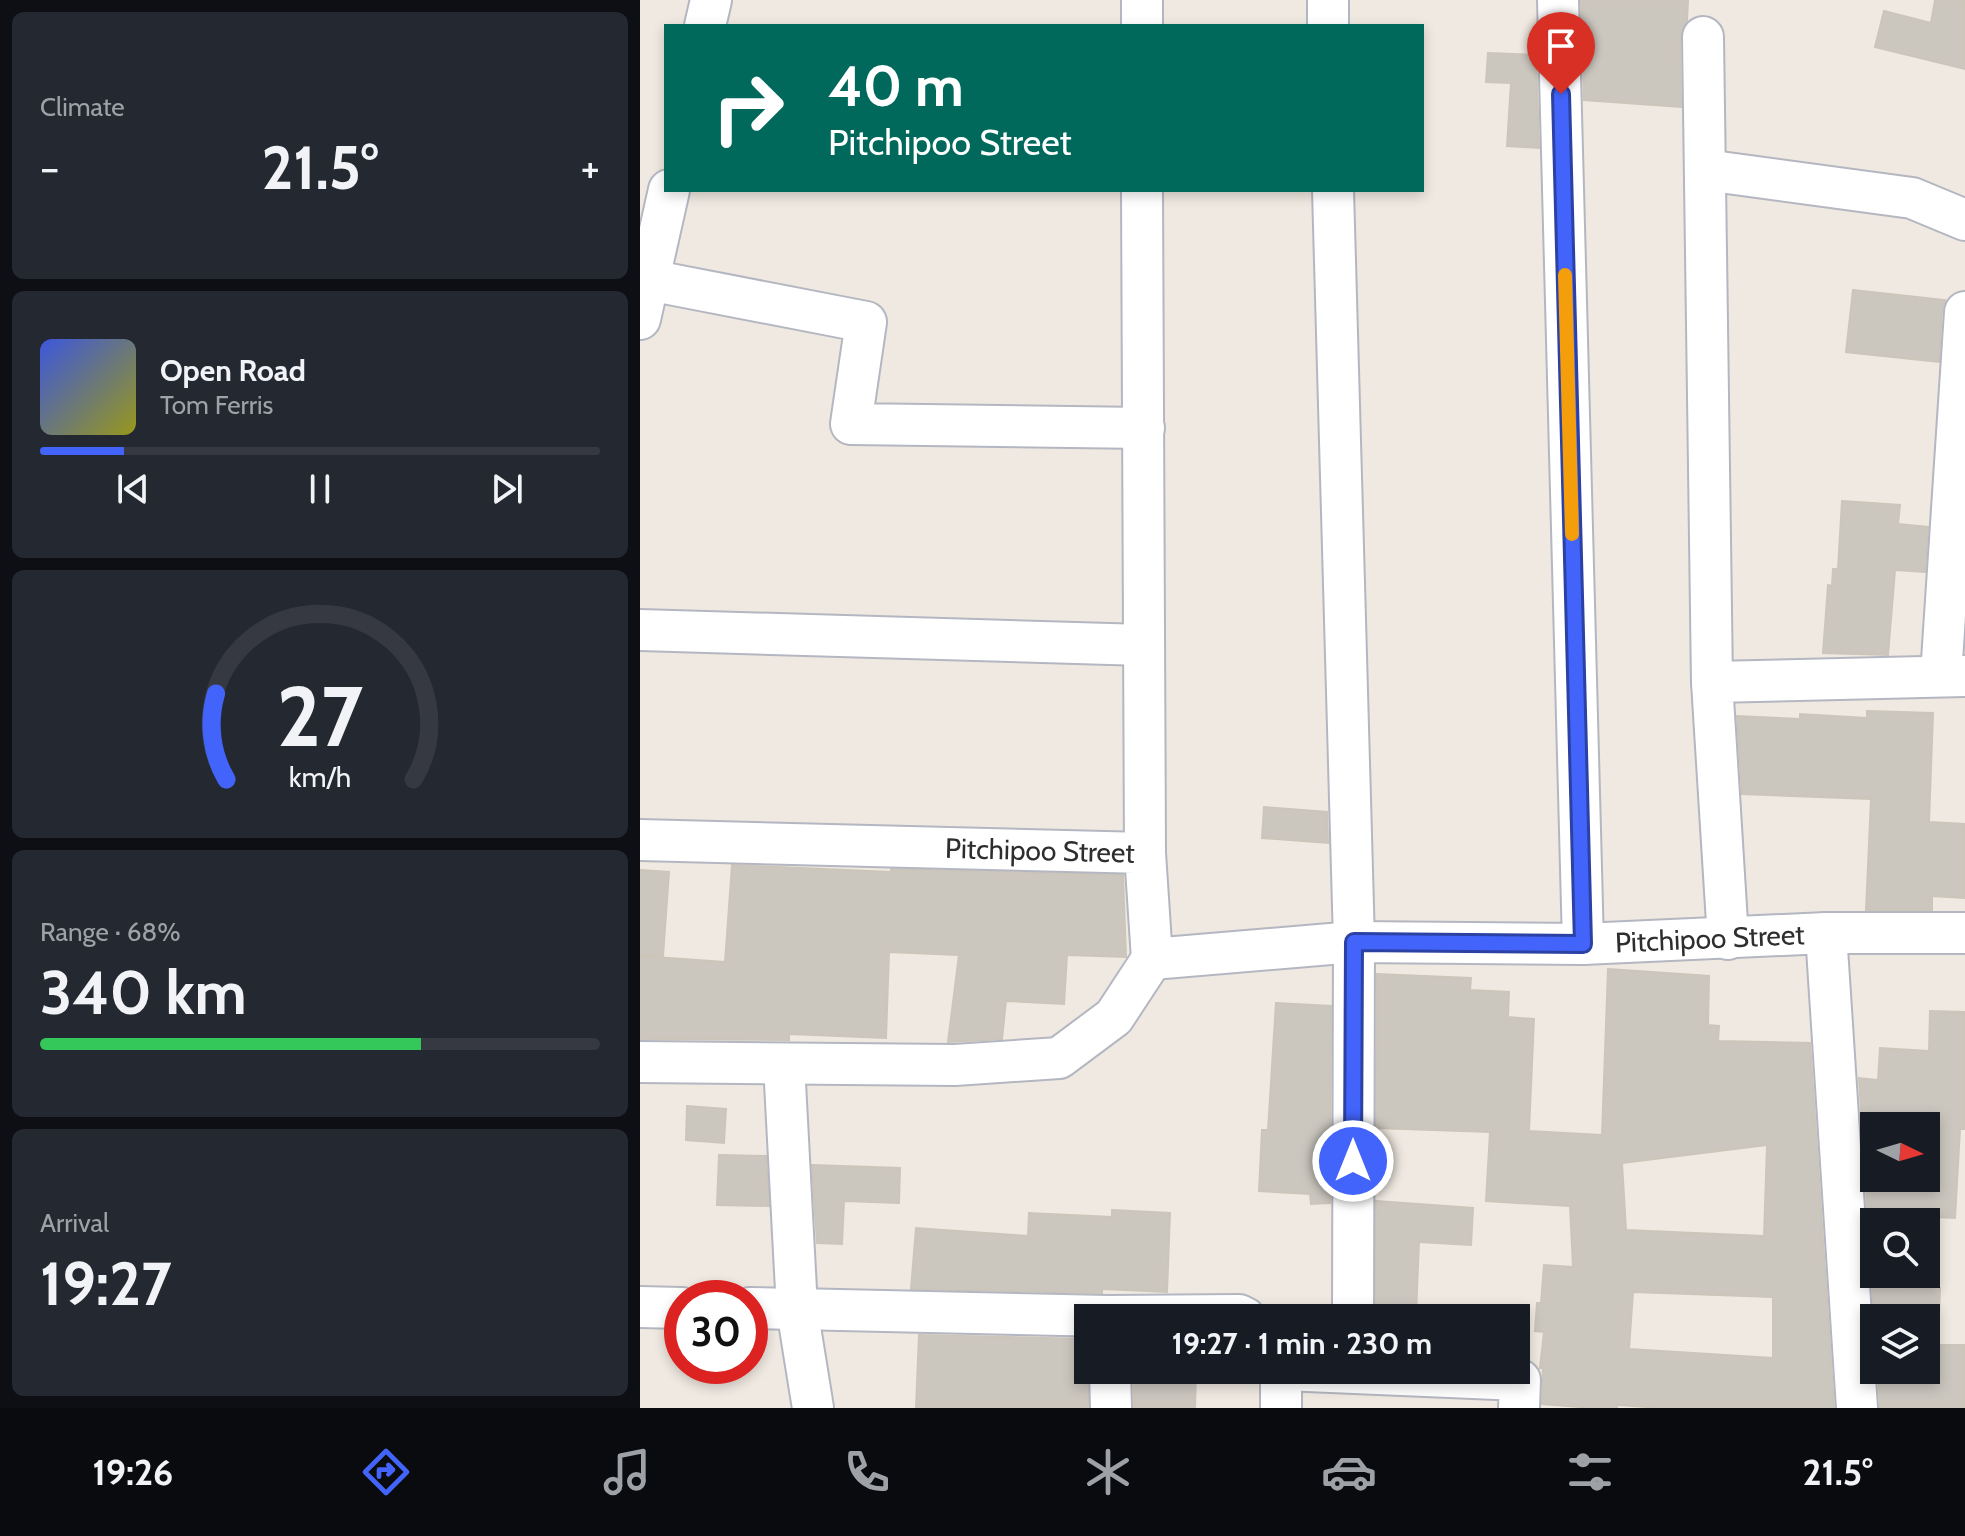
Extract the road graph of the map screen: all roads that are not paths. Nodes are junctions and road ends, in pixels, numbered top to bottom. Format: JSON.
{"nodes":[{"id":1,"x":711,"y":0,"type":"edge"},
{"id":2,"x":1142,"y":0,"type":"edge"},
{"id":3,"x":1328,"y":0,"type":"edge"},
{"id":4,"x":1558,"y":0,"type":"edge"},
{"id":5,"x":705,"y":24,"type":"edge"},
{"id":6,"x":1142,"y":24,"type":"edge"},
{"id":7,"x":1328,"y":24,"type":"edge"},
{"id":8,"x":1703,"y":37,"type":"dead end"},
{"id":9,"x":1705,"y":170,"type":"junction"},
{"id":10,"x":668,"y":192,"type":"edge"},
{"id":11,"x":1142,"y":192,"type":"edge"},
{"id":12,"x":1333,"y":192,"type":"edge"},
{"id":13,"x":1965,"y":220,"type":"edge"},
{"id":14,"x":644,"y":277,"type":"edge"},
{"id":15,"x":1965,"y":312,"type":"edge"},
{"id":16,"x":640,"y":319,"type":"edge"},
{"id":17,"x":1144,"y":428,"type":"junction"},
{"id":18,"x":640,"y":630,"type":"edge"},
{"id":19,"x":1144,"y":645,"type":"junction"},
{"id":20,"x":1953,"y":676,"type":"edge"},
{"id":21,"x":1712,"y":682,"type":"junction"},
{"id":22,"x":640,"y":840,"type":"edge"},
{"id":23,"x":1145,"y":853,"type":"junction"},
{"id":24,"x":1826,"y":933,"type":"junction"},
{"id":25,"x":1965,"y":933,"type":"edge"},
{"id":26,"x":1728,"y":939,"type":"junction"},
{"id":27,"x":1354,"y":942,"type":"junction"},
{"id":28,"x":1583,"y":944,"type":"junction"},
{"id":29,"x":1152,"y":959,"type":"junction"},
{"id":30,"x":640,"y":1062,"type":"edge"},
{"id":31,"x":784,"y":1064,"type":"junction"},
{"id":32,"x":1353,"y":1304,"type":"edge"},
{"id":33,"x":640,"y":1307,"type":"edge"},
{"id":34,"x":664,"y":1308,"type":"edge"},
{"id":35,"x":768,"y":1308,"type":"edge"},
{"id":36,"x":797,"y":1309,"type":"junction"},
{"id":37,"x":1074,"y":1316,"type":"edge"},
{"id":38,"x":1110,"y":1384,"type":"edge"},
{"id":39,"x":1282,"y":1384,"type":"edge"},
{"id":40,"x":1520,"y":1384,"type":"edge"},
{"id":41,"x":813,"y":1408,"type":"edge"},
{"id":42,"x":1111,"y":1408,"type":"edge"},
{"id":43,"x":1281,"y":1408,"type":"edge"},
{"id":44,"x":1519,"y":1408,"type":"edge"},
{"id":45,"x":1857,"y":1408,"type":"edge"}],
"edges":[{"from":1,"to":5,"type":"street"},
{"from":2,"to":6,"type":"street"},
{"from":3,"to":7,"type":"street"},
{"from":4,"to":28,"type":"street"},
{"from":8,"to":9,"type":"street"},
{"from":9,"to":13,"type":"street"},
{"from":9,"to":21,"type":"street"},
{"from":10,"to":14,"type":"street"},
{"from":11,"to":17,"type":"street"},
{"from":12,"to":27,"type":"street"},
{"from":14,"to":16,"type":"street"},
{"from":14,"to":17,"type":"street"},
{"from":15,"to":20,"type":"street"},
{"from":17,"to":19,"type":"street"},
{"from":18,"to":19,"type":"street"},
{"from":19,"to":23,"type":"street"},
{"from":20,"to":21,"type":"street"},
{"from":21,"to":26,"type":"street"},
{"from":22,"to":23,"type":"street","name":"Pitchipoo Street"},
{"from":23,"to":29,"type":"street","name":"Pitchipoo Street"},
{"from":24,"to":25,"type":"street","name":"Pitchipoo Street"},
{"from":24,"to":26,"type":"street","name":"Pitchipoo Street"},
{"from":24,"to":45,"type":"street"},
{"from":26,"to":28,"type":"street","name":"Pitchipoo Street"},
{"from":27,"to":28,"type":"street","name":"Pitchipoo Street"},
{"from":27,"to":29,"type":"street","name":"Pitchipoo Street"},
{"from":27,"to":32,"type":"street"},
{"from":29,"to":31,"type":"street"},
{"from":30,"to":31,"type":"street"},
{"from":31,"to":36,"type":"street"},
{"from":33,"to":34,"type":"street"},
{"from":35,"to":36,"type":"street"},
{"from":36,"to":37,"type":"street"},
{"from":36,"to":41,"type":"street"},
{"from":38,"to":42,"type":"street"},
{"from":39,"to":43,"type":"street"},
{"from":40,"to":44,"type":"street"}]}
